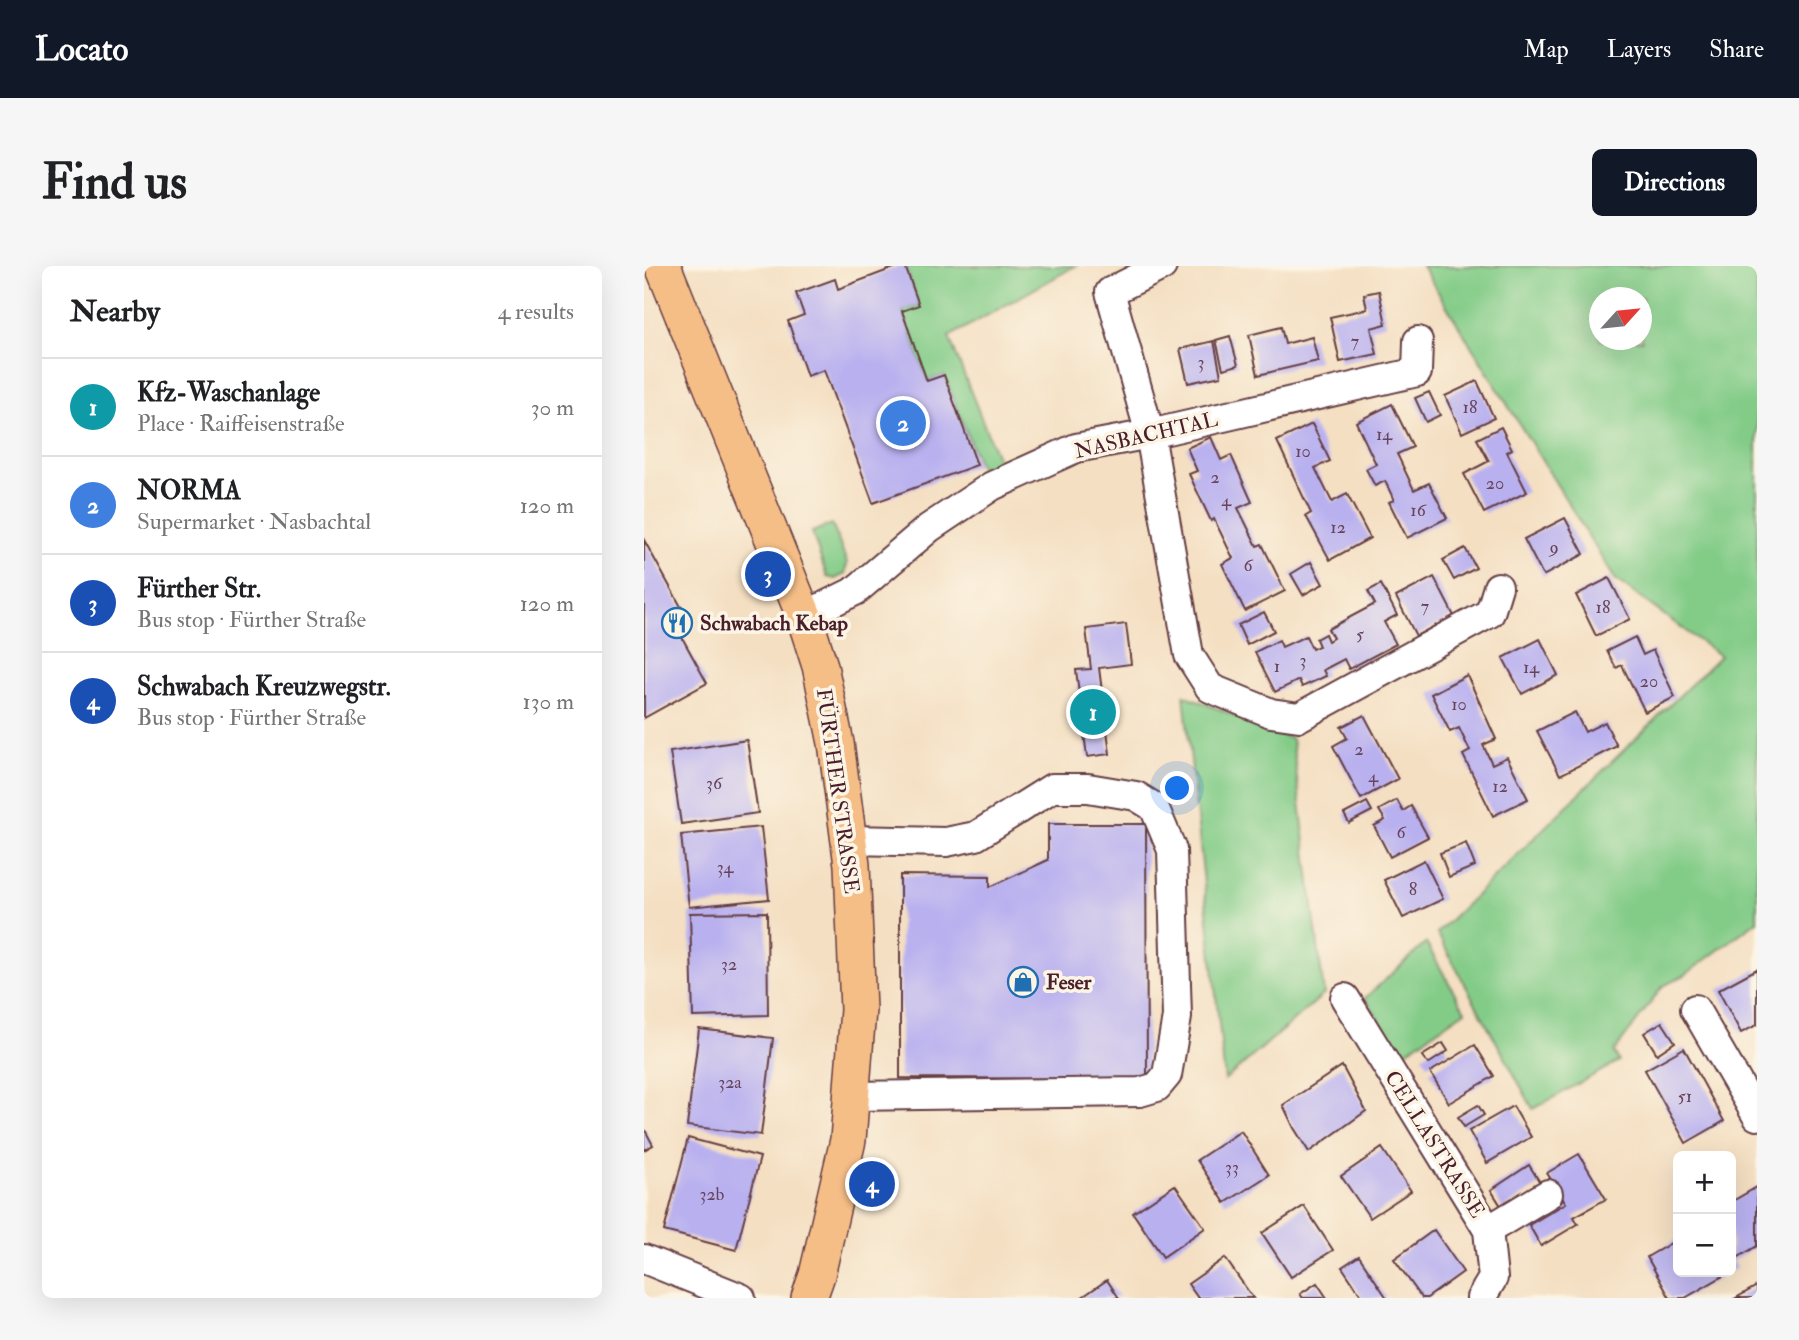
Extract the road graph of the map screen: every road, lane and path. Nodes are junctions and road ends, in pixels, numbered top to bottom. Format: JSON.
{"nodes":[{"id":1,"x":663,"y":266,"type":"edge"},
{"id":2,"x":1162,"y":266,"type":"edge"},
{"id":3,"x":1418,"y":341,"type":"dead end"},
{"id":4,"x":1150,"y":434,"type":"junction"},
{"id":5,"x":1498,"y":587,"type":"dead end"},
{"id":6,"x":804,"y":615,"type":"junction"},
{"id":7,"x":849,"y":840,"type":"junction"},
{"id":8,"x":1345,"y":998,"type":"dead end"},
{"id":9,"x":1695,"y":1009,"type":"dead end"},
{"id":10,"x":852,"y":1096,"type":"junction"},
{"id":11,"x":1757,"y":1116,"type":"edge"},
{"id":12,"x":1548,"y":1194,"type":"dead end"},
{"id":13,"x":1488,"y":1230,"type":"junction"},
{"id":14,"x":644,"y":1259,"type":"edge"},
{"id":15,"x":741,"y":1298,"type":"edge"},
{"id":16,"x":809,"y":1298,"type":"edge"},
{"id":17,"x":1481,"y":1298,"type":"edge"}],
"edges":[{"from":1,"to":6,"type":"main road","name":"FÜRTHER STRASSE"},
{"from":2,"to":4,"type":"street"},
{"from":3,"to":4,"type":"street","name":"NASBACHTAL"},
{"from":4,"to":5,"type":"street"},
{"from":4,"to":6,"type":"street","name":"NASBACHTAL"},
{"from":6,"to":7,"type":"main road","name":"FÜRTHER STRASSE"},
{"from":7,"to":10,"type":"main road","name":"FÜRTHER STRASSE"},
{"from":7,"to":10,"type":"street"},
{"from":8,"to":13,"type":"street","name":"CELLASTRASSE"},
{"from":9,"to":11,"type":"street"},
{"from":10,"to":16,"type":"main road","name":"FÜRTHER STRASSE"},
{"from":12,"to":13,"type":"street"},
{"from":13,"to":17,"type":"street","name":"CELLASTRASSE"},
{"from":14,"to":15,"type":"street"}]}
